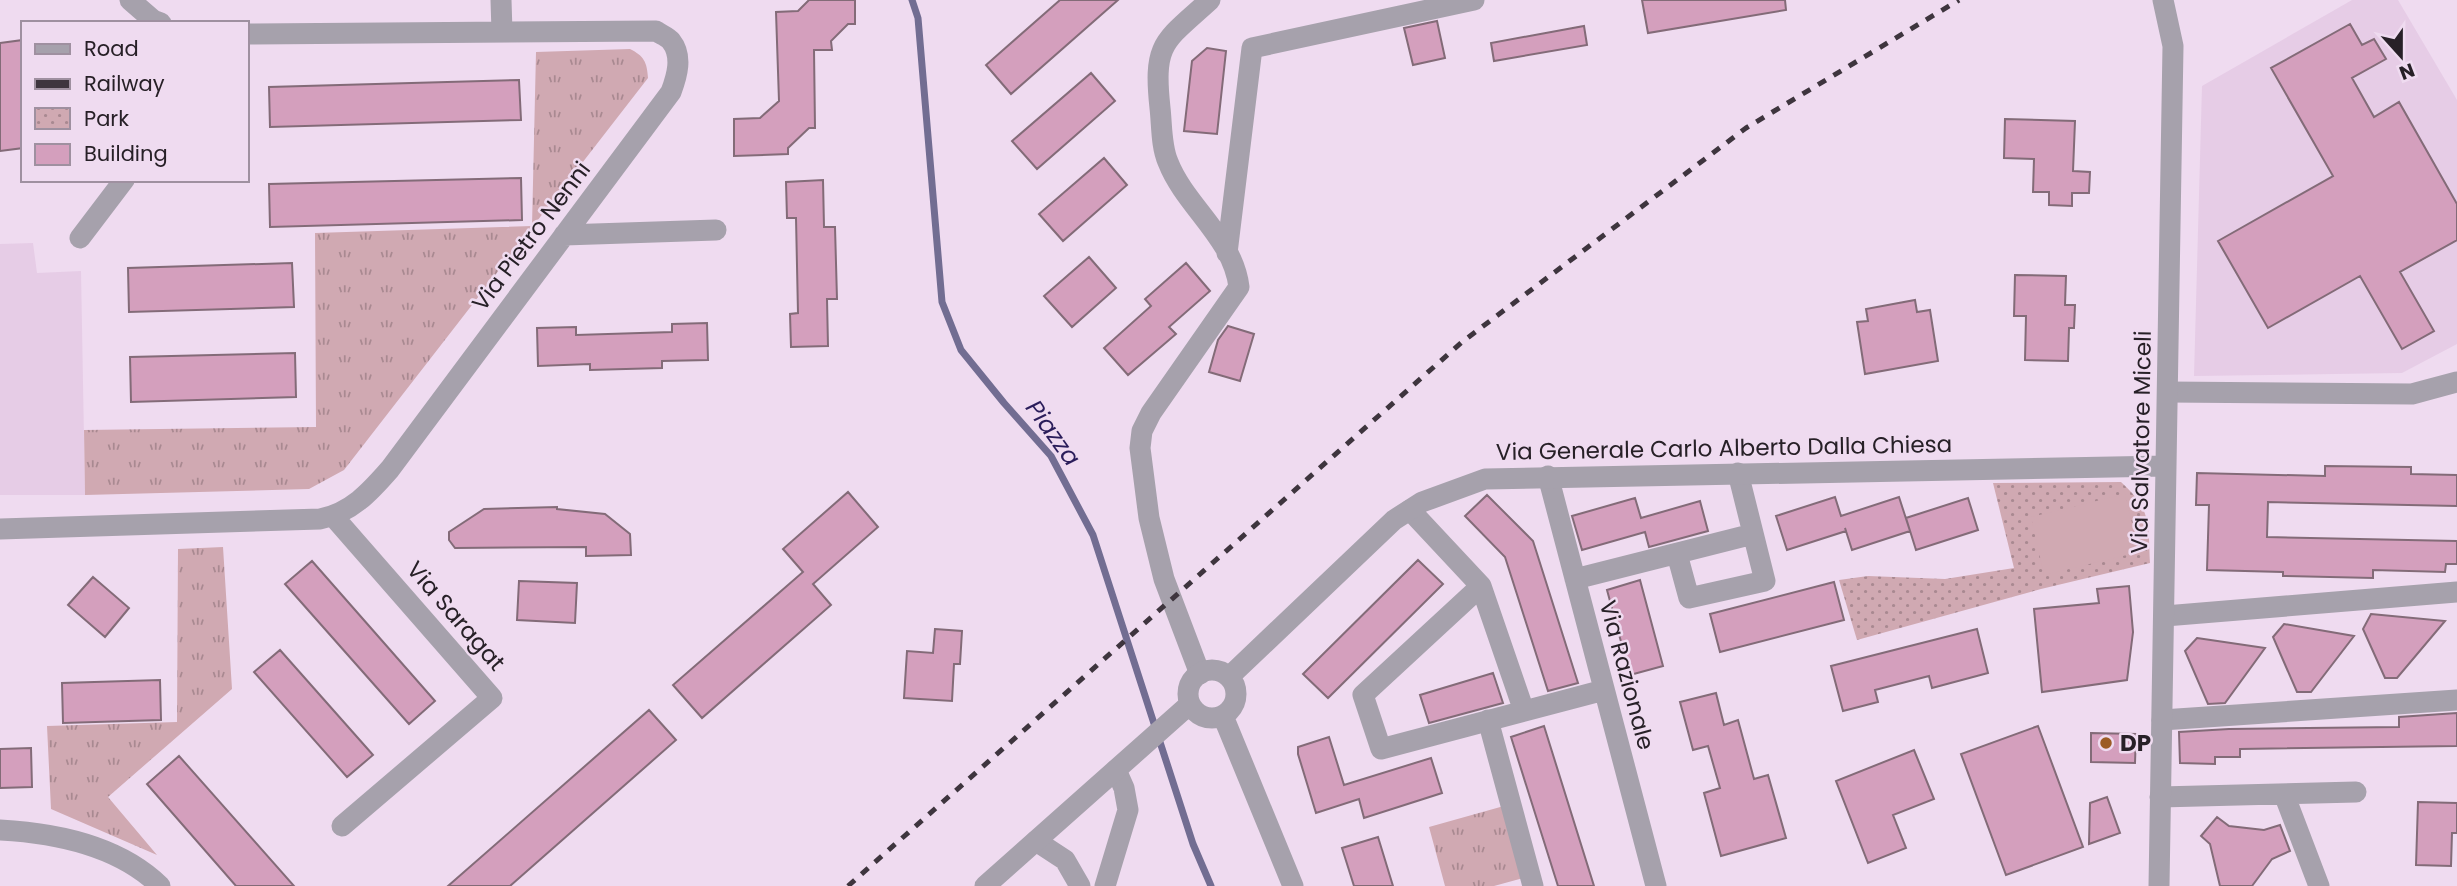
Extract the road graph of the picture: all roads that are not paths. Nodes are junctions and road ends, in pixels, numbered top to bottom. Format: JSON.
{"nodes":[{"id":1,"x":130,"y":0,"type":"edge"},
{"id":2,"x":501,"y":0,"type":"edge"},
{"id":3,"x":1210,"y":0,"type":"edge"},
{"id":4,"x":1474,"y":0,"type":"edge"},
{"id":5,"x":2163,"y":0,"type":"edge"},
{"id":6,"x":156,"y":21,"type":"edge"},
{"id":7,"x":502,"y":32,"type":"junction"},
{"id":8,"x":248,"y":34,"type":"edge"},
{"id":9,"x":122,"y":182,"type":"edge"},
{"id":10,"x":716,"y":230,"type":"dead end"},
{"id":11,"x":564,"y":234,"type":"junction"},
{"id":12,"x":80,"y":238,"type":"dead end"},
{"id":13,"x":1227,"y":253,"type":"junction"},
{"id":14,"x":2457,"y":382,"type":"edge"},
{"id":15,"x":2168,"y":392,"type":"junction"},
{"id":16,"x":2166,"y":466,"type":"junction"},
{"id":17,"x":1738,"y":473,"type":"junction"},
{"id":18,"x":1548,"y":477,"type":"junction"},
{"id":19,"x":1410,"y":510,"type":"junction"},
{"id":20,"x":333,"y":516,"type":"junction"},
{"id":21,"x":0,"y":529,"type":"edge"},
{"id":22,"x":1753,"y":534,"type":"junction"},
{"id":23,"x":1677,"y":554,"type":"junction"},
{"id":24,"x":1575,"y":579,"type":"junction"},
{"id":25,"x":1481,"y":586,"type":"junction"},
{"id":26,"x":2457,"y":592,"type":"edge"},
{"id":27,"x":2165,"y":616,"type":"junction"},
{"id":28,"x":1199,"y":674,"type":"junction"},
{"id":29,"x":1229,"y":677,"type":"junction"},
{"id":30,"x":1604,"y":690,"type":"junction"},
{"id":31,"x":2457,"y":700,"type":"edge"},
{"id":32,"x":1190,"y":704,"type":"junction"},
{"id":33,"x":1524,"y":711,"type":"junction"},
{"id":34,"x":1223,"y":716,"type":"junction"},
{"id":35,"x":1488,"y":720,"type":"junction"},
{"id":36,"x":2162,"y":720,"type":"junction"},
{"id":37,"x":1116,"y":770,"type":"junction"},
{"id":38,"x":2356,"y":792,"type":"dead end"},
{"id":39,"x":2284,"y":794,"type":"junction"},
{"id":40,"x":2160,"y":797,"type":"junction"},
{"id":41,"x":342,"y":826,"type":"dead end"},
{"id":42,"x":0,"y":830,"type":"edge"},
{"id":43,"x":1036,"y":841,"type":"junction"},
{"id":44,"x":160,"y":886,"type":"edge"},
{"id":45,"x":985,"y":886,"type":"edge"},
{"id":46,"x":1080,"y":886,"type":"edge"},
{"id":47,"x":1105,"y":886,"type":"edge"},
{"id":48,"x":1293,"y":886,"type":"edge"},
{"id":49,"x":1533,"y":886,"type":"edge"},
{"id":50,"x":1656,"y":886,"type":"edge"},
{"id":51,"x":2159,"y":886,"type":"edge"},
{"id":52,"x":2319,"y":886,"type":"edge"}],
"edges":[{"from":1,"to":6,"type":"street"},
{"from":2,"to":7,"type":"street"},
{"from":3,"to":13,"type":"street"},
{"from":4,"to":13,"type":"street"},
{"from":5,"to":15,"type":"street","name":"Via Salvatore Miceli"},
{"from":7,"to":8,"type":"street","name":"Via Pietro Nenni"},
{"from":7,"to":11,"type":"street","name":"Via Pietro Nenni"},
{"from":9,"to":12,"type":"street"},
{"from":10,"to":11,"type":"street"},
{"from":11,"to":20,"type":"street","name":"Via Pietro Nenni"},
{"from":13,"to":28,"type":"street"},
{"from":14,"to":15,"type":"street"},
{"from":15,"to":16,"type":"street","name":"Via Salvatore Miceli"},
{"from":16,"to":17,"type":"street","name":"Via Generale Carlo Alberto Dalla Chiesa"},
{"from":16,"to":27,"type":"street","name":"Via Salvatore Miceli"},
{"from":17,"to":18,"type":"street","name":"Via Generale Carlo Alberto Dalla Chiesa"},
{"from":17,"to":22,"type":"street"},
{"from":18,"to":19,"type":"street","name":"Via Generale Carlo Alberto Dalla Chiesa"},
{"from":18,"to":24,"type":"street","name":"Via Razionale"},
{"from":19,"to":25,"type":"street"},
{"from":19,"to":29,"type":"street","name":"Via Generale Carlo Alberto Dalla Chiesa"},
{"from":20,"to":21,"type":"street","name":"Via Pietro Nenni"},
{"from":20,"to":41,"type":"street","name":"Via Saragat"},
{"from":22,"to":23,"type":"street"},
{"from":22,"to":23,"type":"street"},
{"from":23,"to":24,"type":"street"},
{"from":24,"to":30,"type":"street","name":"Via Razionale"},
{"from":25,"to":33,"type":"street"},
{"from":25,"to":35,"type":"street"},
{"from":26,"to":27,"type":"street"},
{"from":27,"to":36,"type":"street","name":"Via Salvatore Miceli"},
{"from":28,"to":29,"type":"street"},
{"from":28,"to":32,"type":"street"},
{"from":29,"to":34,"type":"street"},
{"from":30,"to":33,"type":"street"},
{"from":30,"to":50,"type":"street","name":"Via Razionale"},
{"from":31,"to":36,"type":"street"},
{"from":32,"to":34,"type":"street"},
{"from":32,"to":37,"type":"street"},
{"from":33,"to":35,"type":"street"},
{"from":34,"to":48,"type":"street"},
{"from":35,"to":49,"type":"street"},
{"from":36,"to":40,"type":"street","name":"Via Salvatore Miceli"},
{"from":37,"to":43,"type":"street"},
{"from":37,"to":47,"type":"street"},
{"from":38,"to":39,"type":"street"},
{"from":39,"to":40,"type":"street"},
{"from":39,"to":52,"type":"street"},
{"from":40,"to":51,"type":"street","name":"Via Salvatore Miceli"},
{"from":42,"to":44,"type":"street"},
{"from":43,"to":45,"type":"street"},
{"from":43,"to":46,"type":"street"}]}
